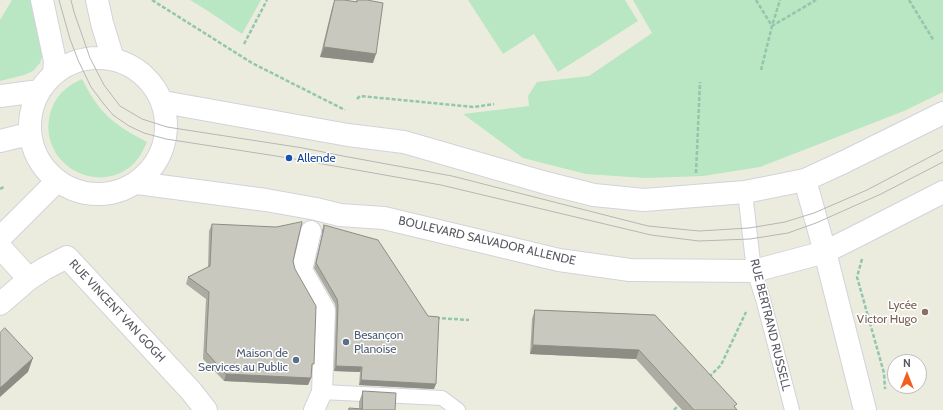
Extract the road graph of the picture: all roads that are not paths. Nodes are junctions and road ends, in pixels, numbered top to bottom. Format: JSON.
{"nodes":[{"id":1,"x":42,"y":0,"type":"edge"},
{"id":2,"x":97,"y":0,"type":"edge"},
{"id":3,"x":113,"y":59,"type":"junction"},
{"id":4,"x":54,"y":73,"type":"junction"},
{"id":5,"x":39,"y":91,"type":"junction"},
{"id":6,"x":0,"y":96,"type":"edge"},
{"id":7,"x":163,"y":102,"type":"junction"},
{"id":8,"x":943,"y":113,"type":"edge"},
{"id":9,"x":30,"y":138,"type":"junction"},
{"id":10,"x":0,"y":141,"type":"edge"},
{"id":11,"x":805,"y":180,"type":"junction"},
{"id":12,"x":57,"y":181,"type":"junction"},
{"id":13,"x":137,"y":183,"type":"junction"},
{"id":14,"x":745,"y":192,"type":"junction"},
{"id":15,"x":943,"y":192,"type":"edge"},
{"id":16,"x":311,"y":231,"type":"dead end"},
{"id":17,"x":0,"y":238,"type":"edge"},
{"id":18,"x":0,"y":247,"type":"edge"},
{"id":19,"x":825,"y":252,"type":"junction"},
{"id":20,"x":754,"y":271,"type":"junction"},
{"id":21,"x":29,"y":279,"type":"junction"},
{"id":22,"x":0,"y":304,"type":"edge"},
{"id":23,"x":322,"y":392,"type":"junction"},
{"id":24,"x":206,"y":410,"type":"edge"},
{"id":25,"x":314,"y":410,"type":"edge"},
{"id":26,"x":458,"y":410,"type":"edge"},
{"id":27,"x":792,"y":410,"type":"edge"},
{"id":28,"x":865,"y":410,"type":"edge"}],
"edges":[{"from":1,"to":4,"type":"street"},
{"from":2,"to":3,"type":"street"},
{"from":3,"to":4,"type":"street"},
{"from":3,"to":7,"type":"street"},
{"from":4,"to":5,"type":"street"},
{"from":5,"to":6,"type":"street"},
{"from":5,"to":9,"type":"street"},
{"from":7,"to":13,"type":"street"},
{"from":7,"to":14,"type":"street"},
{"from":8,"to":11,"type":"street"},
{"from":9,"to":10,"type":"street"},
{"from":9,"to":12,"type":"street"},
{"from":11,"to":14,"type":"street"},
{"from":11,"to":19,"type":"street"},
{"from":12,"to":13,"type":"street"},
{"from":12,"to":17,"type":"street"},
{"from":13,"to":20,"type":"street","name":"BOULEVARD SALVADOR ALLENDE"},
{"from":14,"to":20,"type":"lane","name":"RUE BERTRAND RUSSELL"},
{"from":15,"to":19,"type":"street","name":"BOULEVARD SALVADOR ALLENDE"},
{"from":16,"to":23,"type":"street"},
{"from":18,"to":21,"type":"street"},
{"from":19,"to":20,"type":"street","name":"BOULEVARD SALVADOR ALLENDE"},
{"from":19,"to":28,"type":"street"},
{"from":20,"to":27,"type":"lane","name":"RUE BERTRAND RUSSELL"},
{"from":21,"to":22,"type":"street","name":"RUE VINCENT VAN GOGH"},
{"from":21,"to":24,"type":"street","name":"RUE VINCENT VAN GOGH"},
{"from":23,"to":25,"type":"street"},
{"from":23,"to":26,"type":"lane"}]}
